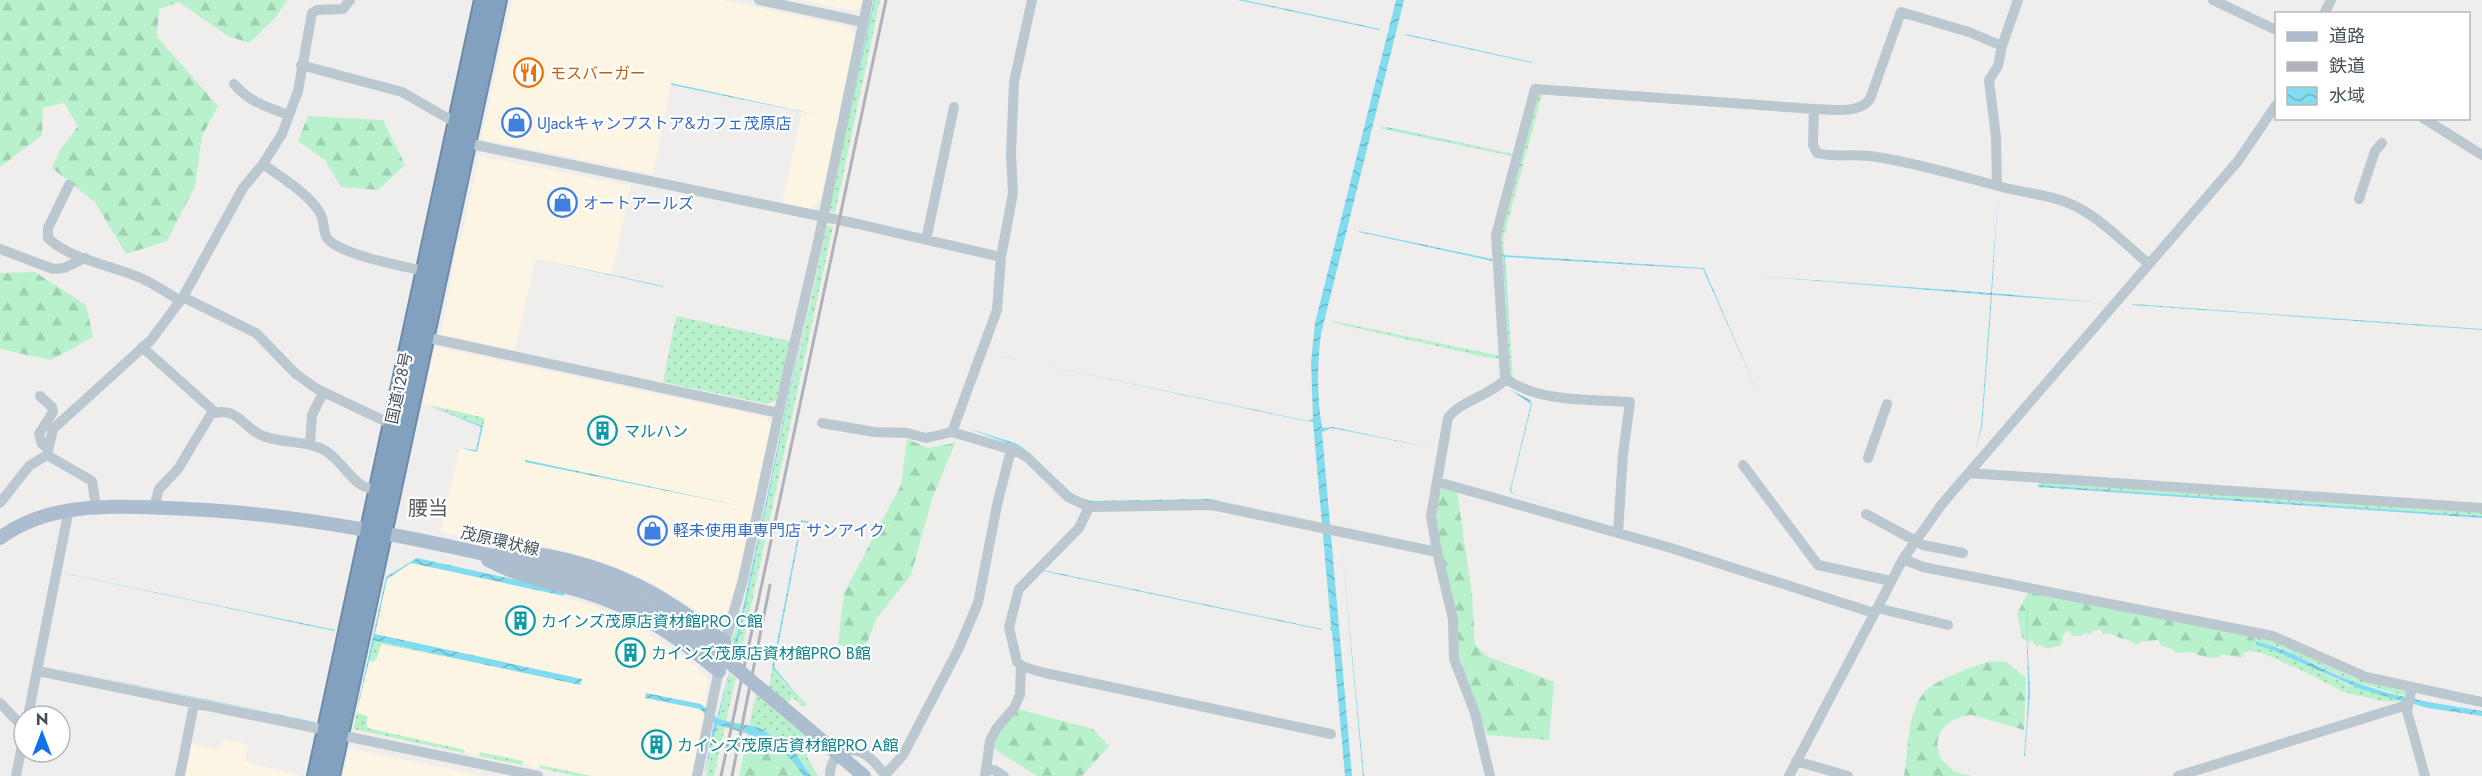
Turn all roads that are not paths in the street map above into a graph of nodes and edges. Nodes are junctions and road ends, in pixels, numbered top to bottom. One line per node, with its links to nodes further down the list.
1 (350, 0): 12 (street)
2 (483, 0): 19 (highway, 国道128号)
3 (498, 0): 19 (highway, 国道128号)
4 (759, 0): 9 (street)
5 (868, 0): 9 (street)
6 (1032, 0): 30 (street)
7 (2018, 0): 11 (street)
8 (2212, 0): 10 (street)
9 (863, 22): 27 (street)
10 (2275, 29)
11 (2002, 46): 16 (street); 25 (street)
12 (301, 65): 17 (street); 19 (street)
13 (234, 84): 17 (street)
14 (954, 107): 28 (street)
15 (2275, 108): 32 (street)
16 (1814, 109): 25 (street); 37 (street)
17 (289, 115): 23 (street)
18 (2426, 120): 22 (street)
19 (465, 123): 20 (highway, 国道128号)
20 (461, 142): 27 (street); 33 (highway, 国道128号); 35 (highway, 国道128号)
21 (2382, 143): 26 (street)
22 (2482, 155)
23 (263, 164): 33 (street); 34 (street)
24 (69, 185): 31 (street)
25 (1997, 186): 32 (street)
26 (2359, 199)
27 (822, 217): 28 (street); 42 (street)
28 (926, 240): 30 (street)
29 (0, 249): 31 (street)
30 (1001, 257): 45 (street)
31 (85, 258): 34 (street)
32 (2149, 264): 51 (street)
33 (424, 271): 35 (highway, 国道128号)
34 (181, 299): 36 (street); 38 (street)
35 (418, 336): 42 (street); 44 (highway, 国道128号); 61 (highway, 国道128号)
36 (142, 347): 41 (street); 48 (street)
37 (1506, 380): 52 (street); 62 (street)
38 (322, 393): 44 (street); 46 (street)
39 (40, 396): 48 (street)
40 (1887, 404): 49 (street)
41 (216, 413): 46 (street); 56 (street)
42 (778, 413): 72 (street)
43 (822, 423): 45 (street)
44 (391, 424): 53 (highway, 国道128号)
45 (952, 432): 47 (street)
46 (310, 444): 53 (street)
47 (1011, 450): 57 (street); 88 (street)
48 (48, 452): 54 (street); 55 (street)
49 (1868, 458)
50 (1743, 465): 69 (street)
51 (1969, 473): 58 (street); 64 (street)
52 (1438, 482): 62 (street); 66 (street)
53 (377, 490): 61 (highway, 国道128号)
54 (0, 503)
55 (96, 507): 56 (main road, 茂原環状線); 59 (main road, 茂原環状線)
56 (154, 507): 61 (main road, 茂原環状線)
57 (1089, 507): 66 (street); 73 (street)
58 (2482, 508)
59 (69, 509): 63 (main road, 茂原環状線); 74 (street)
60 (1866, 514): 64 (street)
61 (376, 532): 65 (main road, 茂原環状線); 83 (highway, 国道128号)
62 (1618, 533): 70 (street)
63 (0, 538)
64 (1915, 540): 67 (street); 68 (street)
65 (475, 552): 72 (main road); 75 (main road); 94 (main road, 茂原環状線, bridge)
66 (1437, 552): 96 (street)
67 (1963, 553)
68 (1902, 560): 69 (street); 76 (street)
69 (1892, 580): 70 (street)
70 (1875, 610): 71 (street); 85 (street)
71 (1948, 625)
72 (724, 642): 75 (street)
73 (1021, 665): 84 (street); 86 (street)
74 (38, 671): 79 (street); 80 (street)
75 (719, 671): 92 (street)
76 (2411, 688): 77 (street); 81 (street)
77 (2482, 702)
78 (0, 704): 82 (street)
79 (31, 704)
80 (194, 704): 83 (street); 87 (street)
81 (2407, 704): 99 (street); 100 (street)
82 (12, 716)
83 (333, 733): 89 (highway, 国道128号); 90 (highway, 国道128号); 91 (street)
84 (1331, 734)
85 (1796, 761): 97 (street); 98 (street)
86 (986, 773): 95 (street)
87 (180, 775)
88 (886, 775): 93 (street)
89 (316, 776)
90 (331, 776)
91 (538, 776)
92 (697, 776)
93 (830, 776)
94 (864, 776)
95 (1004, 776)
96 (1490, 776)
97 (1789, 776)
98 (1848, 776)
99 (2178, 776)
100 (2425, 776)

